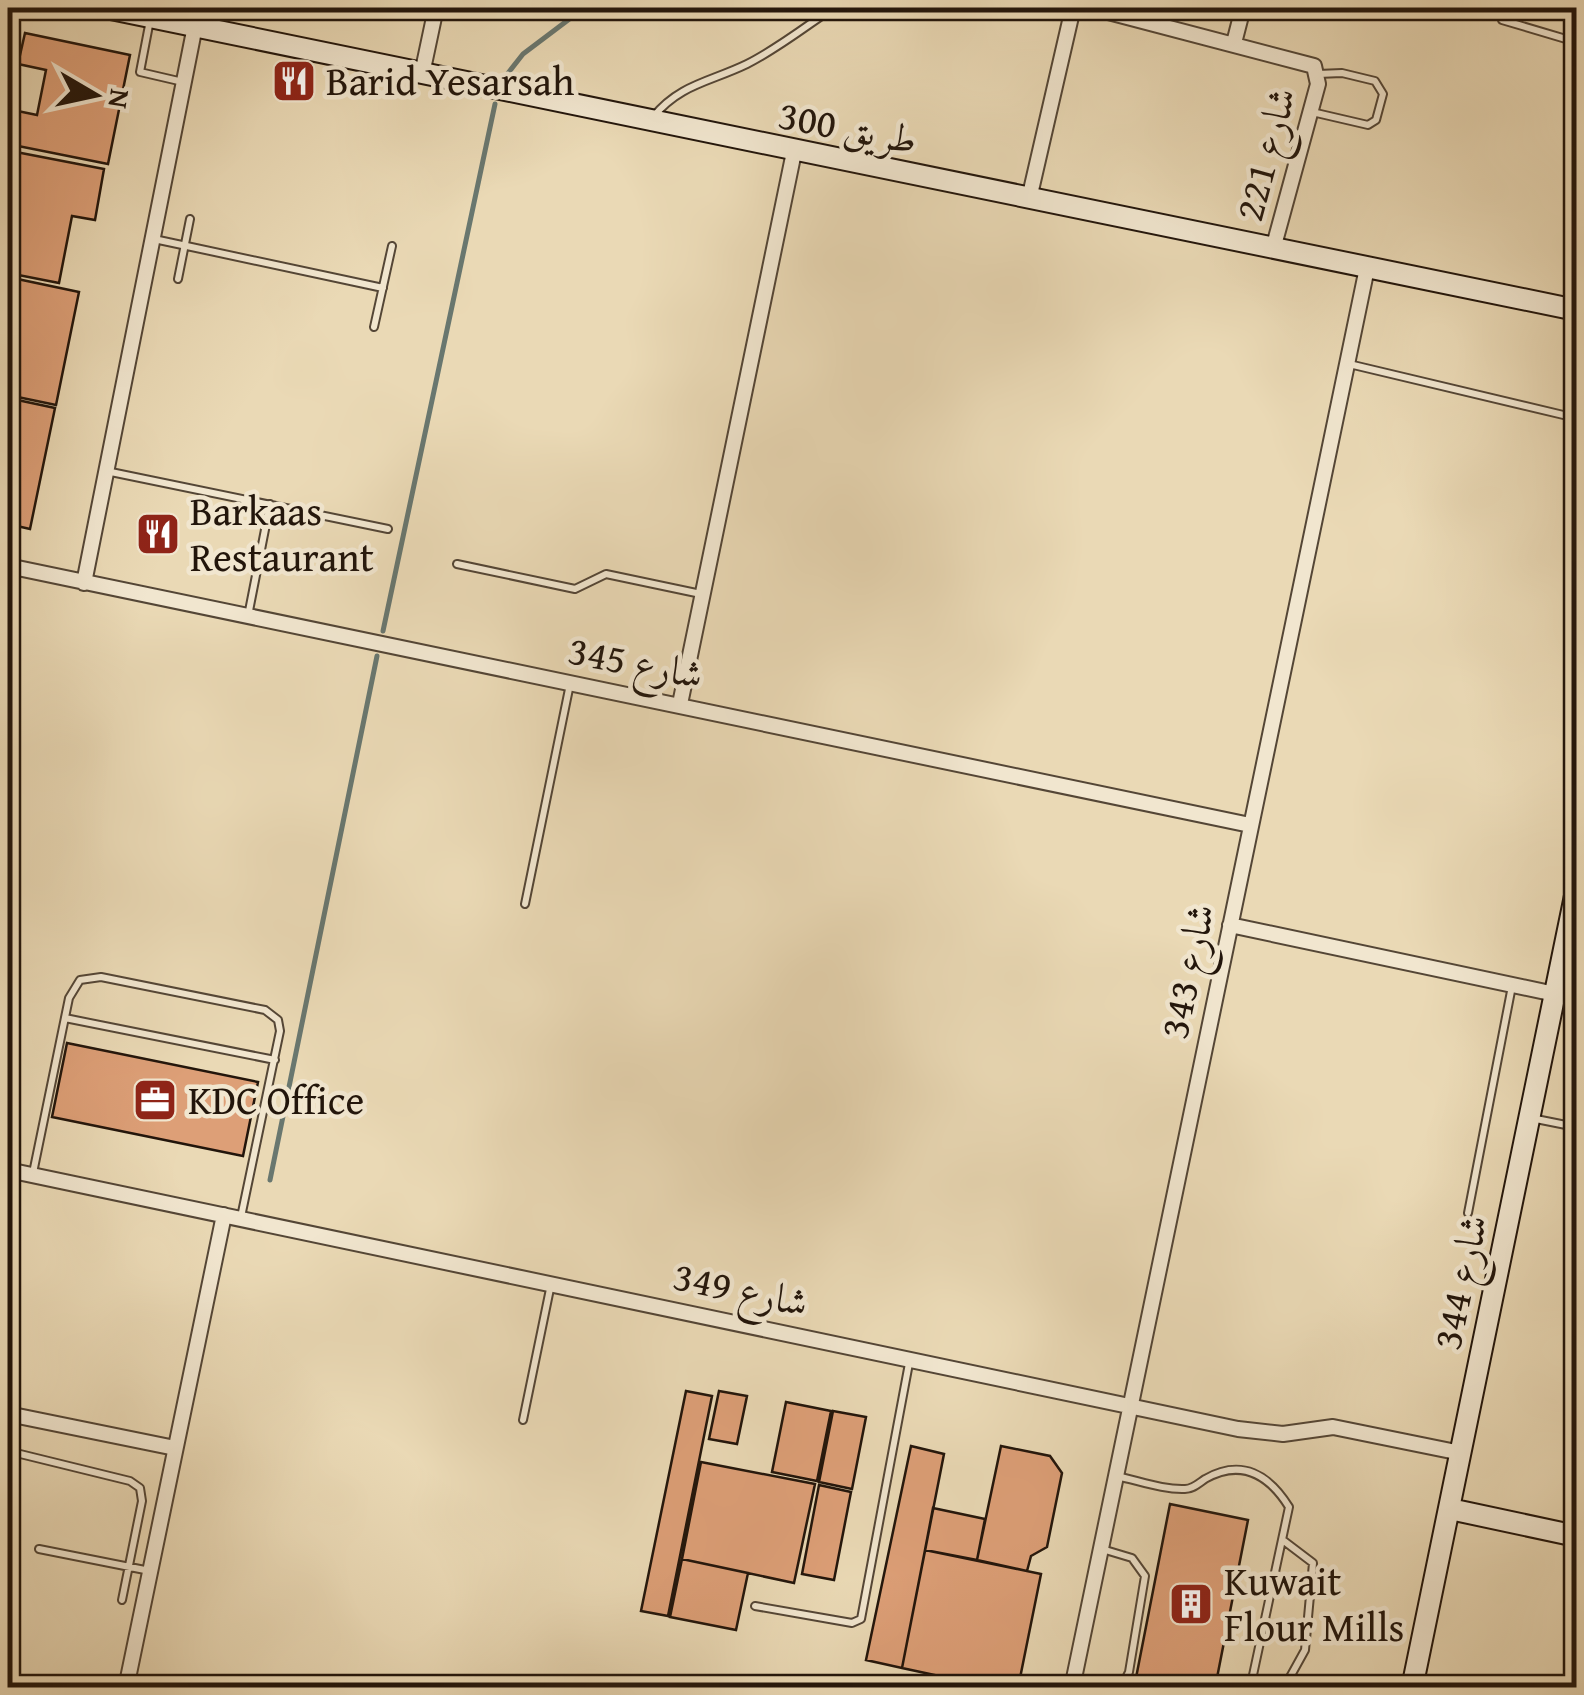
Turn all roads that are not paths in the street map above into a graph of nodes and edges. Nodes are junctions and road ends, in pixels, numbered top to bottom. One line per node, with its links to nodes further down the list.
1 (106, 8): 7 (main road, طريق 300)
2 (436, 8): 12 (street)
3 (833, 8): 16 (lane)
4 (1072, 8): 18 (street)
5 (1092, 8): 11 (street, شارع 221)
6 (1243, 8): 11 (street)
7 (150, 17): 9 (main road, طريق 300); 14 (lane)
8 (1502, 20): 10 (lane)
9 (195, 26): 12 (main road, طريق 300); 14 (street)
10 (1576, 42)
11 (1234, 43): 13 (street, شارع 221)
12 (422, 74): 16 (main road, طريق 300)
13 (1318, 74): 15 (street, شارع 221); 15 (lane)
14 (184, 82): 20 (street)
15 (1310, 112): 23 (street, شارع 221)
16 (649, 122): 17 (main road, طريق 300)
17 (794, 152): 18 (main road, طريق 300); 37 (street)
18 (1028, 199): 23 (main road, طريق 300)
19 (190, 220): 21 (lane)
20 (153, 239): 21 (lane); 31 (street)
21 (185, 246): 25 (lane); 26 (lane)
22 (392, 246): 26 (lane)
23 (1273, 249): 24 (main road, طريق 300)
24 (1367, 268): 27 (main road, طريق 300); 29 (street, شارع 343)
25 (178, 279)
26 (383, 288): 28 (lane)
27 (1576, 310)
28 (374, 327)
29 (1346, 364): 30 (lane); 41 (street, شارع 343)
30 (1576, 418)
31 (106, 470): 32 (lane); 36 (street)
32 (270, 504): 33 (lane); 38 (lane)
33 (388, 529)
34 (457, 564): 37 (lane)
35 (8, 566): 36 (street, شارع 345)
36 (84, 582): 38 (street, شارع 345)
37 (703, 594): 40 (street)
38 (248, 616): 39 (street, شارع 345)
39 (570, 682): 40 (street, شارع 345); 43 (lane)
40 (680, 704): 41 (street, شارع 345)
41 (1250, 825): 44 (street, شارع 343)
42 (1576, 891): 45 (main road, شارع 344)
43 (525, 904)
44 (1230, 925): 46 (street); 59 (street, شارع 343)
45 (1570, 952): 47 (main road, شارع 344)
46 (1512, 985): 47 (street); 54 (lane)
47 (1555, 994): 50 (main road, شارع 344)
48 (65, 1018): 49 (lane); 49 (lane); 53 (lane)
49 (274, 1060): 56 (lane)
50 (1530, 1118): 51 (lane); 64 (main road, شارع 344)
51 (1576, 1127)
52 (8, 1170): 53 (street, شارع 349)
53 (33, 1176): 55 (street, شارع 349)
54 (1468, 1212)
55 (224, 1215): 56 (street, شارع 349); 62 (street)
56 (241, 1218): 57 (street, شارع 349)
57 (551, 1282): 58 (street, شارع 349); 61 (lane)
58 (911, 1357): 59 (street, شارع 349); 74 (lane)
59 (1129, 1405): 64 (street, شارع 349); 65 (street, شارع 343)
60 (8, 1414): 62 (street)
61 (523, 1420)
62 (175, 1448): 72 (street)
63 (8, 1451): 71 (lane)
64 (1461, 1453): 66 (main road, شارع 344)
65 (1114, 1476): 68 (lane); 70 (street, شارع 343)
66 (1450, 1509): 67 (main road); 80 (main road, شارع 344)
67 (1576, 1536)
68 (1284, 1542): 78 (lane); 79 (lane)
69 (39, 1549): 71 (lane)
70 (1100, 1549): 76 (street, شارع 343); 77 (lane)
71 (129, 1567): 72 (lane); 73 (lane)
72 (150, 1571): 75 (street)
73 (122, 1600)
74 (755, 1606)
75 (126, 1688)
76 (1072, 1688)
77 (1122, 1688)
78 (1260, 1688)
79 (1284, 1688)
80 (1412, 1688)

